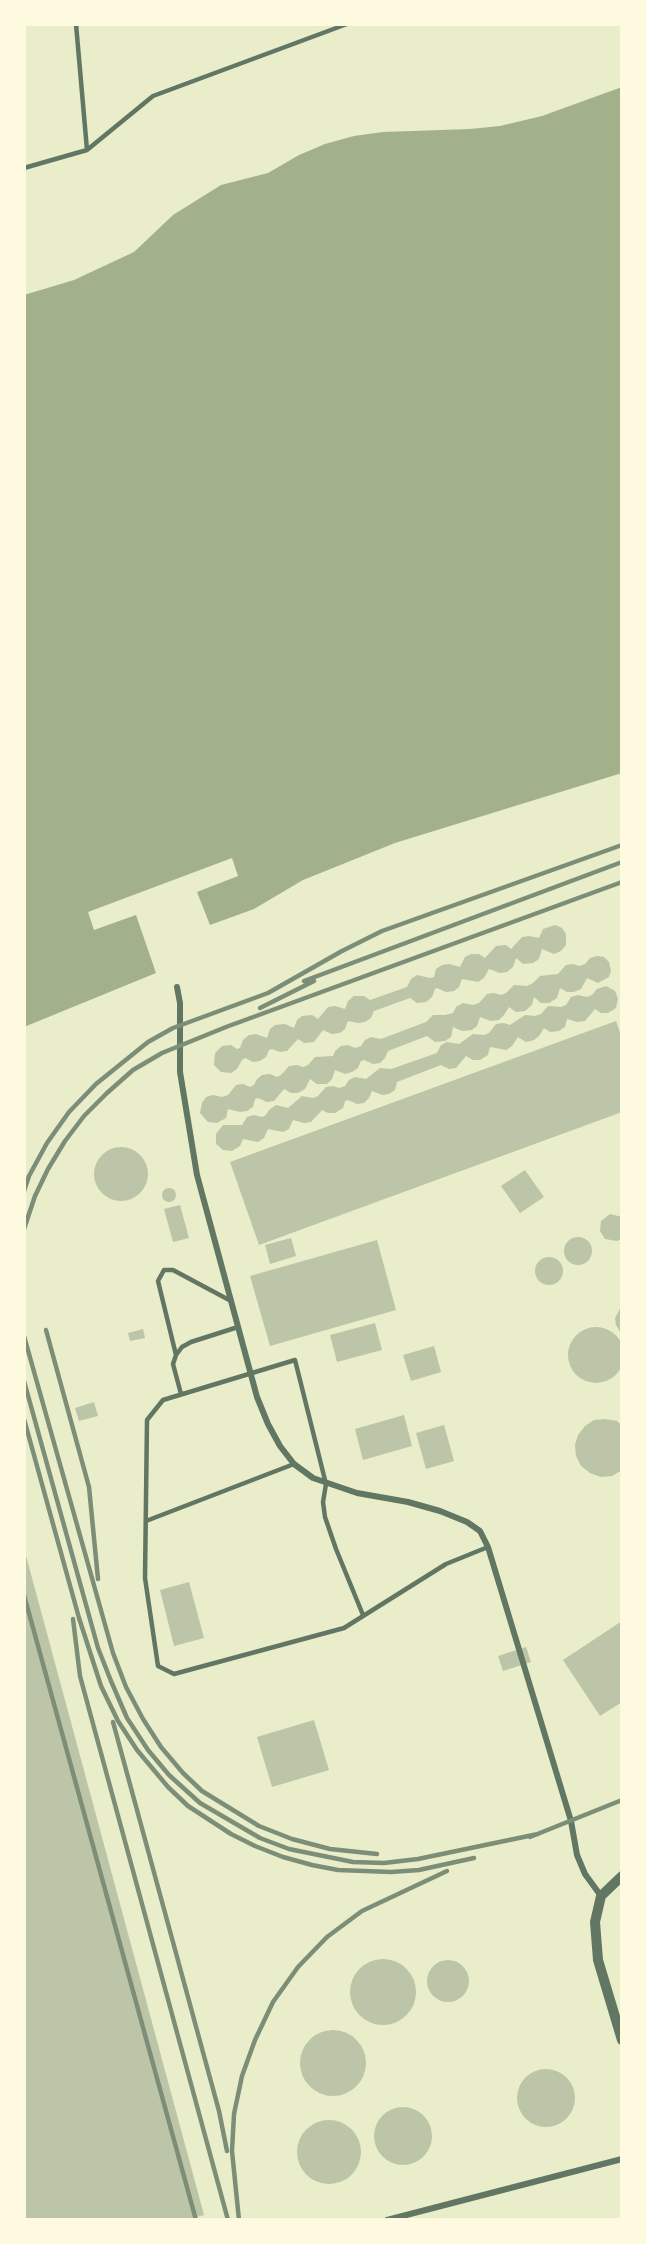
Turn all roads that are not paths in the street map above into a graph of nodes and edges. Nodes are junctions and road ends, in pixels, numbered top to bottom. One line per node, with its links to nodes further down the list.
1 (76, 24): 3 (lane)
2 (347, 24): 3 (lane)
3 (87, 150): 4 (lane)
4 (24, 168)
5 (177, 987): 6 (street)
6 (231, 1301): 7 (street); 8 (lane)
7 (238, 1327): 8 (lane); 9 (street)
8 (176, 1354): 10 (lane)
9 (250, 1372): 10 (lane); 11 (street); 12 (lane)
10 (181, 1394): 13 (lane)
11 (294, 1464): 12 (street); 13 (lane)
12 (326, 1484): 14 (street); 15 (lane)
13 (146, 1521): 15 (lane)
14 (488, 1547): 15 (lane); 17 (street)
15 (363, 1615)
16 (622, 1876): 17 (street)
17 (601, 1896): 18 (street)
18 (622, 2040)
19 (622, 2158): 20 (street)
20 (387, 2220)

